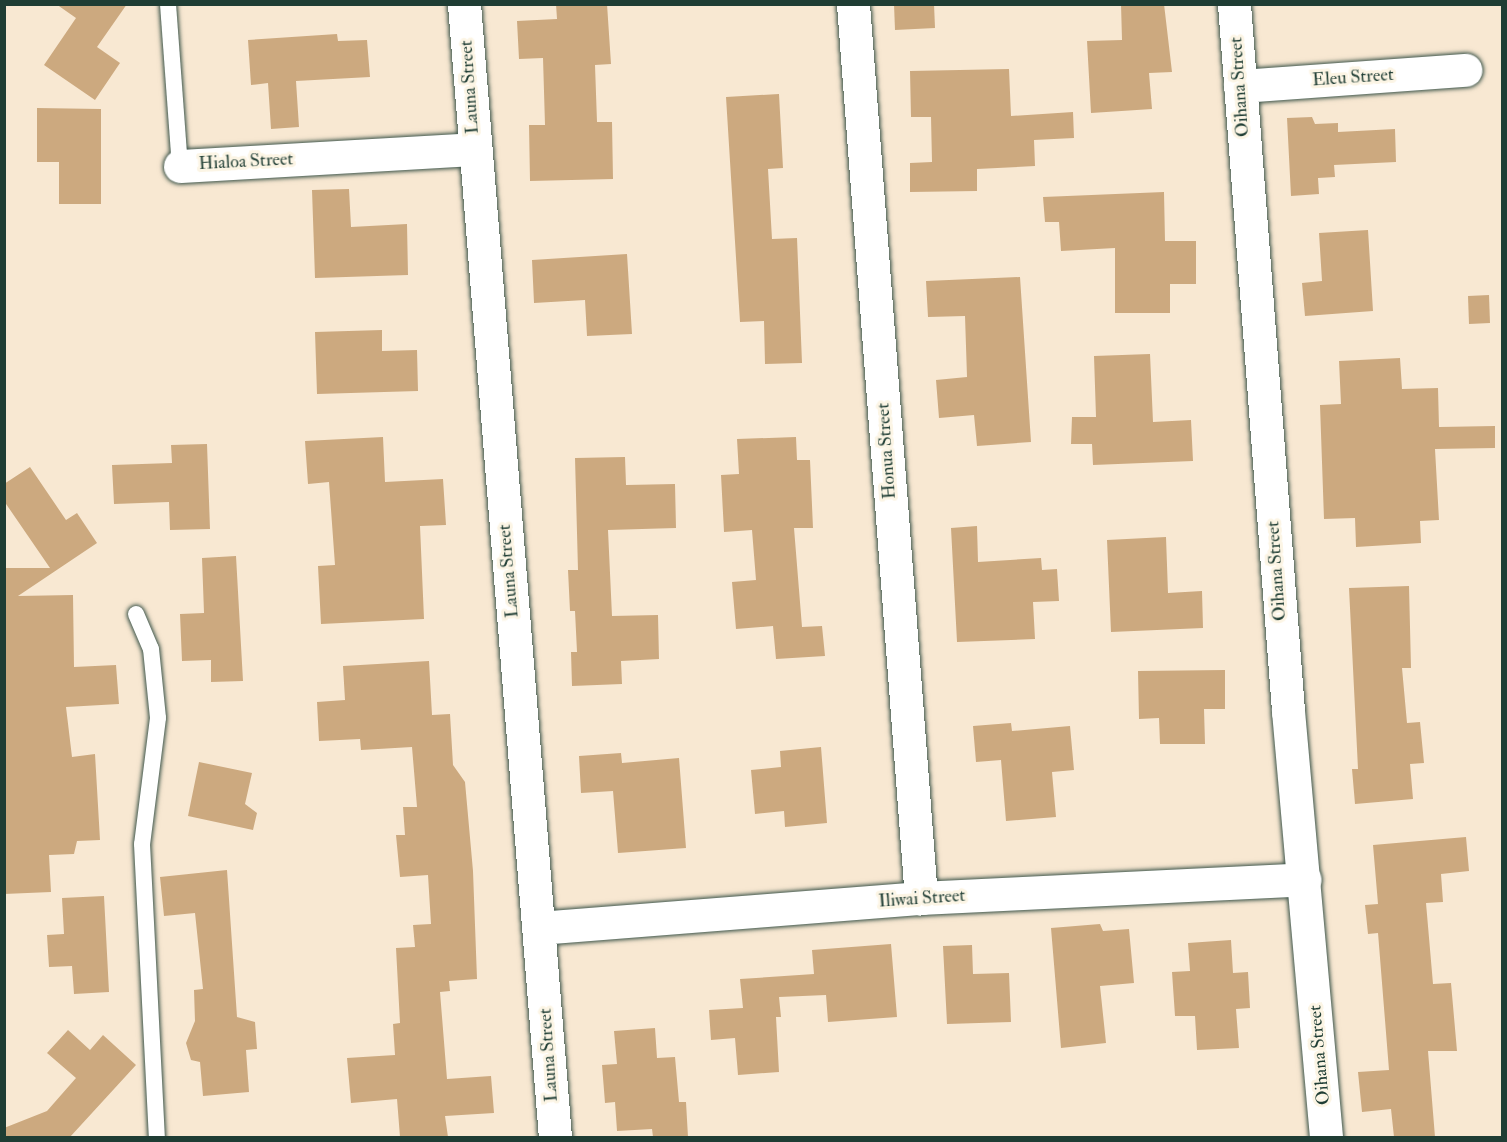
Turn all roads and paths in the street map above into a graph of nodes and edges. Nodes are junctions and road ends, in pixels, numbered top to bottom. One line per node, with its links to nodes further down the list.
1 (168, 4): 8 (lane, Hialoa Street)
2 (464, 4): 7 (street, Launa Street)
3 (853, 4): 11 (street, Honua Street)
4 (1234, 4): 6 (street, Oihana Street)
5 (1465, 70): 6 (street, Eleu Street)
6 (1240, 86): 10 (street, Oihana Street)
7 (474, 149): 8 (street, Hialoa Street); 12 (street, Launa Street)
8 (180, 166)
9 (136, 614): 13 (lane)
10 (1305, 879): 11 (street, Iliwai Street); 15 (street, Oihana Street)
11 (921, 898): 12 (street, Iliwai Street)
12 (539, 928): 14 (street, Launa Street)
13 (157, 1137)
14 (555, 1137)
15 (1326, 1137)

